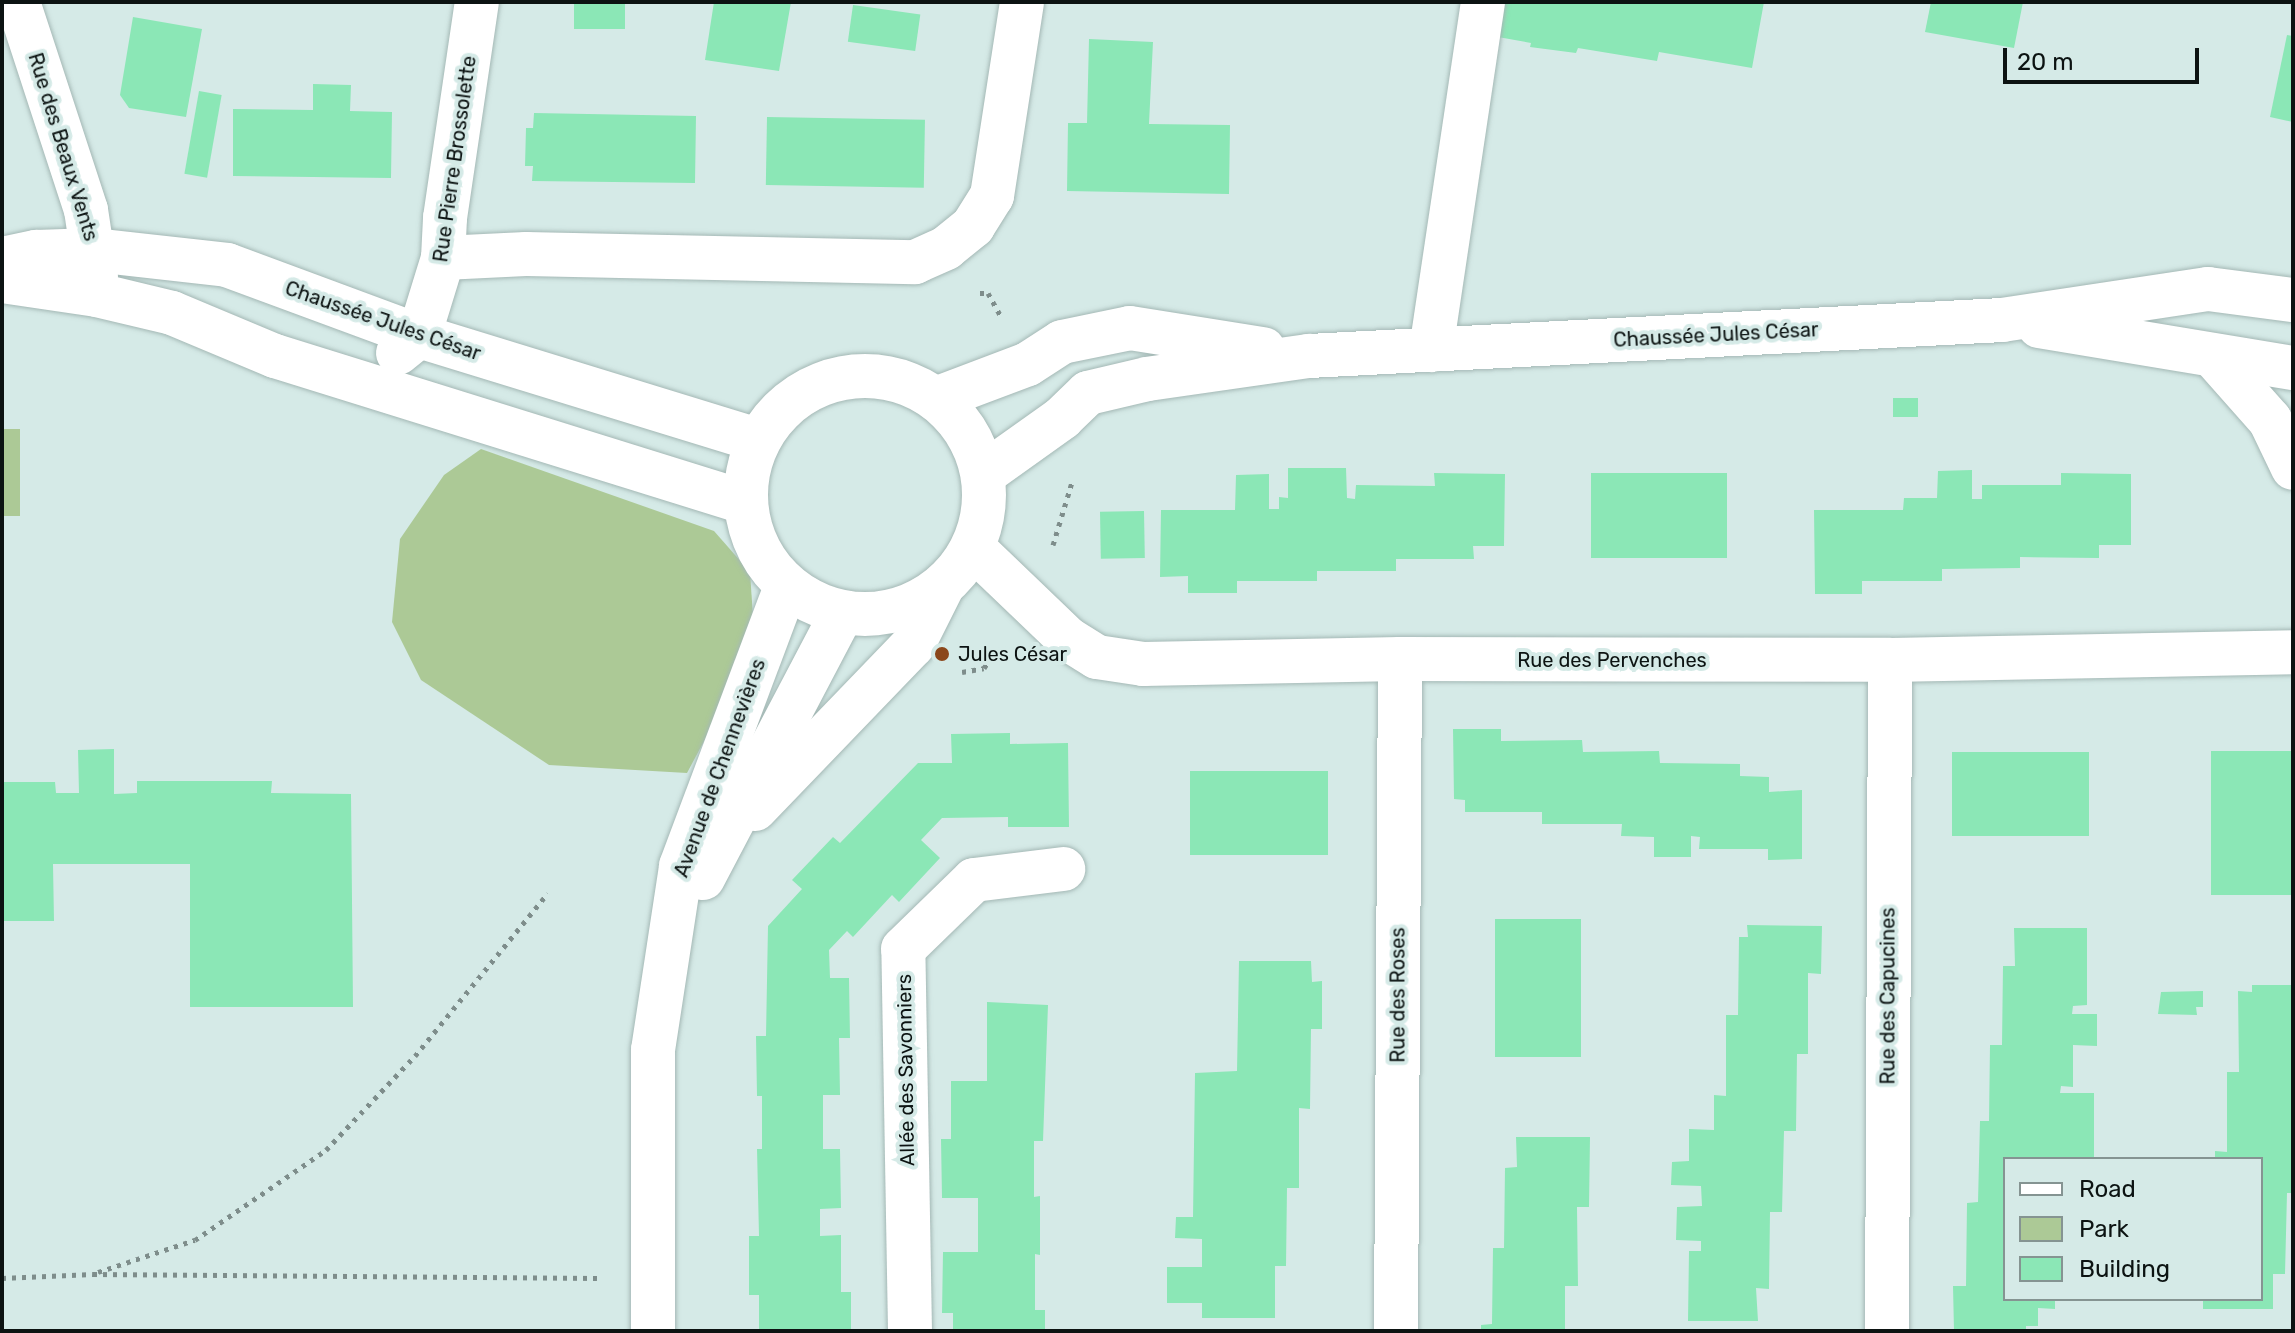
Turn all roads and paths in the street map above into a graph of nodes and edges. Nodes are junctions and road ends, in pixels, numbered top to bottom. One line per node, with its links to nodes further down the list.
1 (18, 2): 5 (street, Rue des Beaux Vents)
2 (477, 2): 6 (street, Rue Pierre Brossolette)
3 (1022, 2): 6 (street)
4 (1483, 2): 14 (street)
5 (94, 250): 7 (street, Chaussée Jules César); 10 (street, Rue des Beaux Vents); 13 (street, Chaussée Jules César)
6 (443, 258): 13 (street, Rue Pierre Brossolette)
7 (2, 259)
8 (2, 281): 10 (street)
9 (972, 293): 17 (path)
10 (97, 295): 19 (street)
11 (2293, 300): 12 (street, Chaussée Jules César)
12 (2002, 320): 14 (street, Chaussée Jules César); 16 (street, Chaussée Jules César)
13 (419, 336): 19 (street); 22 (street, Chaussée Jules César)
14 (1431, 350): 15 (street, Chaussée Jules César)
15 (1309, 356): 17 (street, Chaussée Jules César); 21 (street, Chaussée Jules César)
16 (2214, 357): 18 (street, Chaussée Jules César); 23 (street)
17 (1028, 364): 20 (street, Chaussée Jules César)
18 (2293, 368)
19 (361, 382): 25 (street)
20 (938, 398): 22 (street); 24 (street)
21 (1062, 418): 24 (street, Chaussée Jules César); 29 (path)
22 (757, 440): 25 (street)
23 (2293, 468)
24 (985, 473): 26 (street)
25 (745, 502): 27 (street)
26 (974, 549): 28 (street); 29 (street, Rue des Pervenches)
27 (786, 586): 30 (street); 38 (street, Avenue de Chennevières)
28 (941, 589): 30 (street); 35 (street)
29 (1026, 602): 32 (street, Rue des Pervenches); 34 (path)
30 (842, 613): 35 (street, Avenue de Chennevières)
31 (2293, 652): 33 (street, Rue des Pervenches)
32 (1400, 659): 33 (street, Rue des Pervenches); 44 (street, Rue des Roses)
33 (1890, 660): 45 (street, Rue des Capucines)
34 (955, 673)
35 (715, 852): 38 (street, Avenue de Chennevières)
36 (1063, 869): 43 (street, Allée des Savonniers)
37 (548, 893): 39 (path)
38 (653, 1050): 41 (street, Avenue de Chennevières)
39 (93, 1274): 40 (path); 41 (path)
40 (2, 1278)
41 (654, 1278): 42 (street, Avenue de Chennevières)
42 (653, 1331)
43 (910, 1331)
44 (1396, 1331)
45 (1887, 1331)

